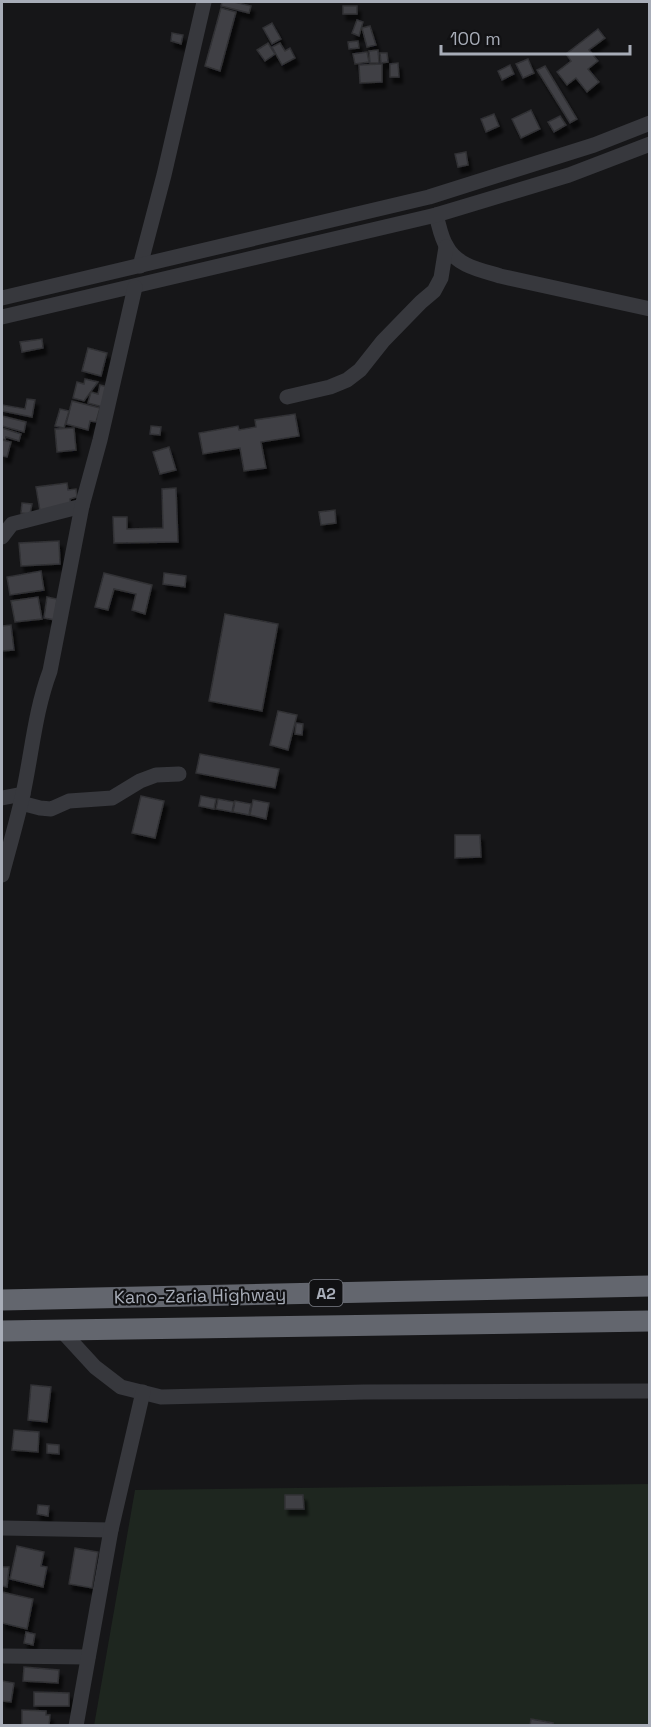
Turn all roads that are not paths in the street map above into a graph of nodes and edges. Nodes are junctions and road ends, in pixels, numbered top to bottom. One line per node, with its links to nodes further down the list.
1 (204, 2): 8 (street)
2 (650, 123): 4 (street)
3 (650, 144): 5 (street)
4 (365, 212): 6 (street); 8 (street)
5 (436, 215): 6 (street); 7 (street)
6 (369, 231): 9 (street)
7 (446, 247): 11 (street); 13 (street)
8 (140, 266): 10 (street)
9 (135, 287): 12 (street); 14 (street)
10 (2, 298)
11 (650, 309)
12 (2, 317)
13 (286, 398)
14 (82, 506): 15 (street); 18 (street)
15 (2, 537)
16 (179, 774): 18 (street)
17 (2, 798): 18 (street)
18 (22, 798): 19 (street)
19 (2, 875)
20 (650, 1286): 21 (highway, Kano-Zaria Highway / A2)
21 (2, 1300)
22 (650, 1321): 23 (highway, Kano-Zaria Highway / A2)
23 (60, 1330): 24 (highway, Kano-Zaria Highway / A2); 26 (street)
24 (2, 1331)
25 (650, 1391): 26 (street)
26 (143, 1392): 28 (street)
27 (2, 1528): 28 (street)
28 (111, 1530): 30 (street)
29 (2, 1656): 30 (street)
30 (88, 1657): 31 (street)
31 (76, 1725)

